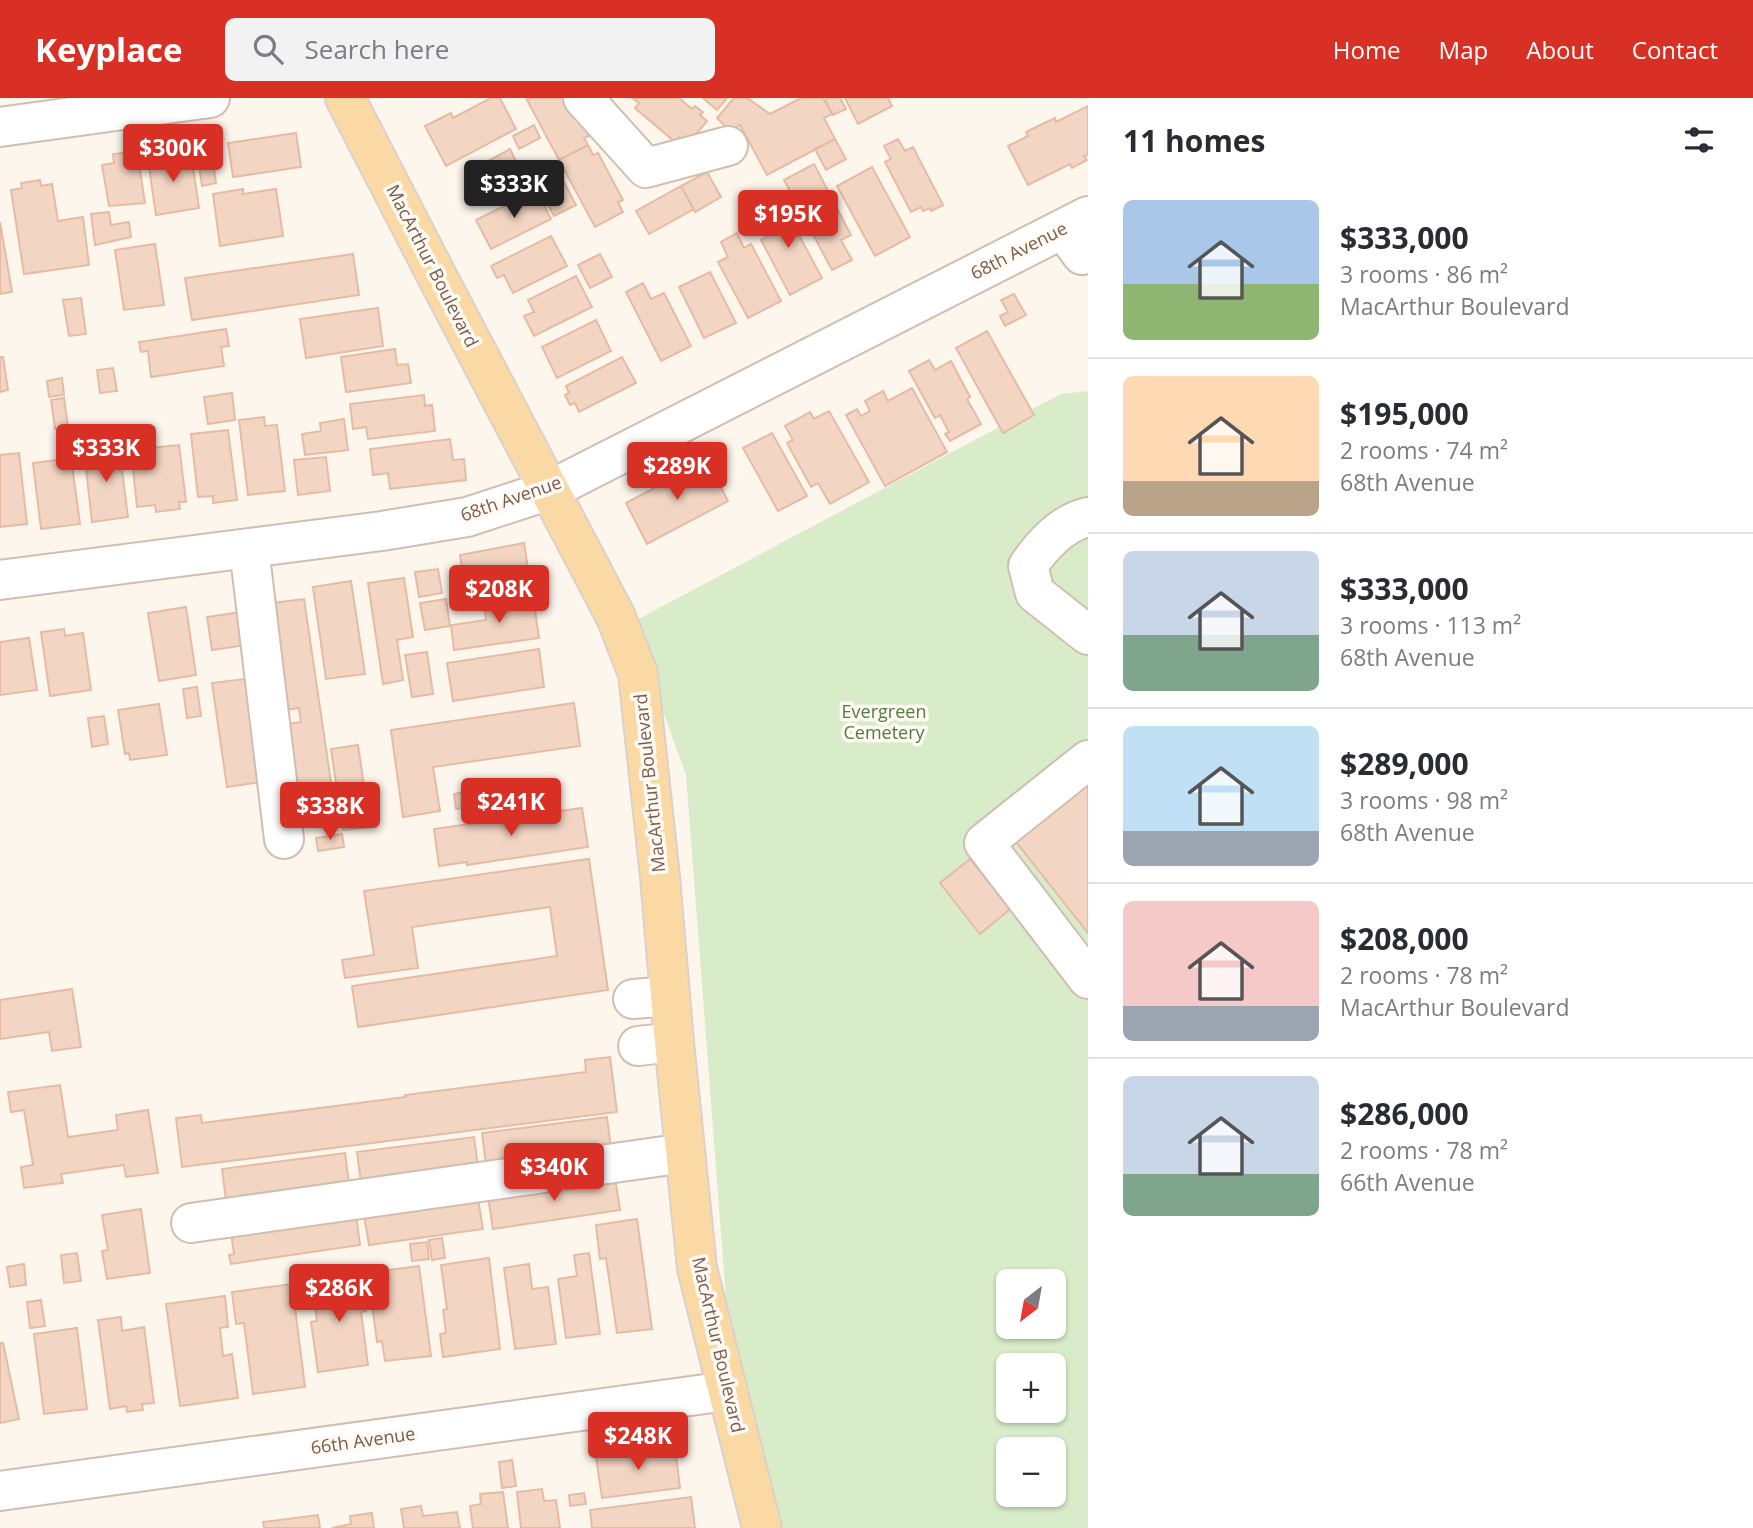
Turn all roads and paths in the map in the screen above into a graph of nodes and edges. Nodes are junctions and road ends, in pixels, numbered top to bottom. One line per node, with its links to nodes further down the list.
1 (210, 98): 4 (street)
2 (345, 98): 7 (main road, MacArthur Boulevard)
3 (583, 98): 5 (street)
4 (0, 127)
5 (728, 146)
6 (1077, 233): 7 (street, 68th Avenue)
7 (550, 490): 9 (street, 68th Avenue); 15 (main road, MacArthur Boulevard)
8 (1088, 517): 11 (street)
9 (249, 548): 10 (street, 68th Avenue); 13 (street)
10 (0, 580)
11 (1088, 635)
12 (1088, 760): 14 (street)
13 (284, 839)
14 (1088, 979)
15 (685, 1153): 16 (street); 17 (main road, MacArthur Boulevard)
16 (191, 1223)
17 (727, 1391): 18 (street, 66th Avenue); 19 (main road, MacArthur Boulevard)
18 (0, 1491)
19 (762, 1528)

